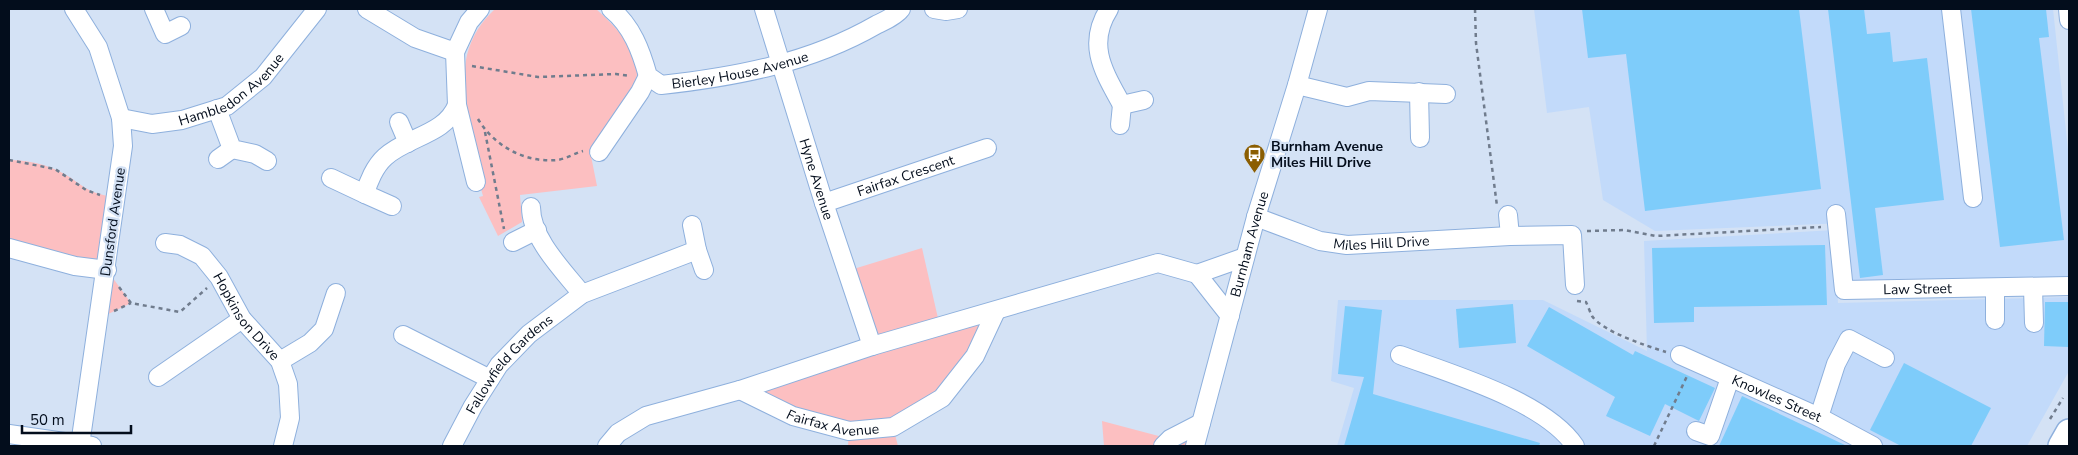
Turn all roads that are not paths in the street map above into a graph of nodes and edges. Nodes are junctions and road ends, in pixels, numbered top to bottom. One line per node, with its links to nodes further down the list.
1 (74, 9): 27 (street, Dunsford Avenue)
2 (154, 9): 16 (street)
3 (317, 9): 26 (street, Hambledon Avenue)
4 (367, 9): 17 (street)
5 (480, 9): 17 (street)
6 (611, 9): 19 (street)
7 (764, 9): 18 (street, Hyne Avenue)
8 (901, 9): 18 (street, Bierley House Avenue)
9 (934, 9): 10 (street)
10 (958, 9)
11 (1109, 9): 25 (street)
12 (1318, 9): 20 (street, Burnham Avenue)
13 (1951, 9): 38 (street)
14 (2068, 9): 15 (street)
15 (2069, 20)
16 (181, 26)
17 (455, 57): 24 (street)
18 (782, 64): 19 (street, Bierley House Avenue); 39 (street, Hyne Avenue)
19 (648, 76): 33 (street)
20 (1297, 85): 21 (street); 43 (street, Burnham Avenue)
21 (1419, 92): 22 (street); 30 (street)
22 (1446, 94)
23 (1144, 100): 25 (street)
24 (457, 105): 31 (street); 36 (street)
25 (1122, 105): 29 (street)
26 (217, 109): 27 (street, Hambledon Avenue); 34 (street)
27 (121, 118): 53 (street, Dunsford Avenue)
28 (399, 122): 31 (street)
29 (1120, 125)
30 (1420, 138)
31 (408, 143): 37 (street)
32 (987, 148): 39 (street, Fairfax Crescent)
33 (594, 150)
34 (267, 161)
35 (331, 178): 37 (street)
36 (476, 182)
37 (365, 194): 40 (street)
38 (1973, 198)
39 (824, 203): 68 (street, Hyne Avenue)
40 (392, 206)
41 (531, 207): 46 (street)
42 (1503, 212): 47 (street)
43 (1256, 217): 47 (street, Miles Hill Drive); 52 (street, Burnham Avenue)
44 (1837, 220): 59 (street, Law Street)
45 (692, 225): 51 (street)
46 (537, 230): 48 (street); 61 (street)
47 (1510, 236): 56 (street, Miles Hill Drive)
48 (513, 242)
49 (165, 243): 64 (street, Hopkinson Drive)
50 (9, 248): 53 (street)
51 (697, 250): 54 (street); 61 (street, Fallowfield Gardens)
52 (1245, 257): 55 (street); 63 (street, Burnham Avenue)
53 (107, 270): 82 (street, Dunsford Avenue)
54 (704, 270)
55 (1197, 274): 62 (street); 63 (street)
56 (1575, 284)
57 (2069, 286): 58 (street, Law Street)
58 (2033, 287): 59 (street, Law Street); 66 (street)
59 (1995, 288): 65 (street)
60 (336, 293): 72 (street)
61 (582, 294): 75 (street, Fallowfield Gardens)
62 (996, 311): 68 (street); 76 (street, Fairfax Avenue)
63 (1230, 316): 78 (street, Burnham Avenue)
64 (242, 319): 72 (street, Hopkinson Drive); 73 (street)
65 (1995, 320)
66 (2034, 323)
67 (403, 335): 75 (street)
68 (872, 346): 76 (street)
69 (1400, 355): 88 (street)
70 (1687, 358): 74 (street, Knowles Street)
71 (1885, 358): 77 (street)
72 (280, 361): 83 (street, Hopkinson Drive)
73 (158, 377)
74 (1730, 378): 77 (street, Knowles Street); 80 (street)
75 (490, 379): 84 (street, Fallowfield Gardens)
76 (740, 390): 85 (street)
77 (1819, 418): 89 (street, Knowles Street)
78 (1201, 423): 86 (street); 87 (street, Burnham Avenue)
79 (2060, 426): 90 (highway)
80 (1696, 431)
81 (9, 434): 82 (street)
82 (86, 445)
83 (282, 446)
84 (452, 446)
85 (608, 446)
86 (1163, 446)
87 (1195, 446)
88 (1576, 446)
89 (1873, 446)
90 (2061, 446)

